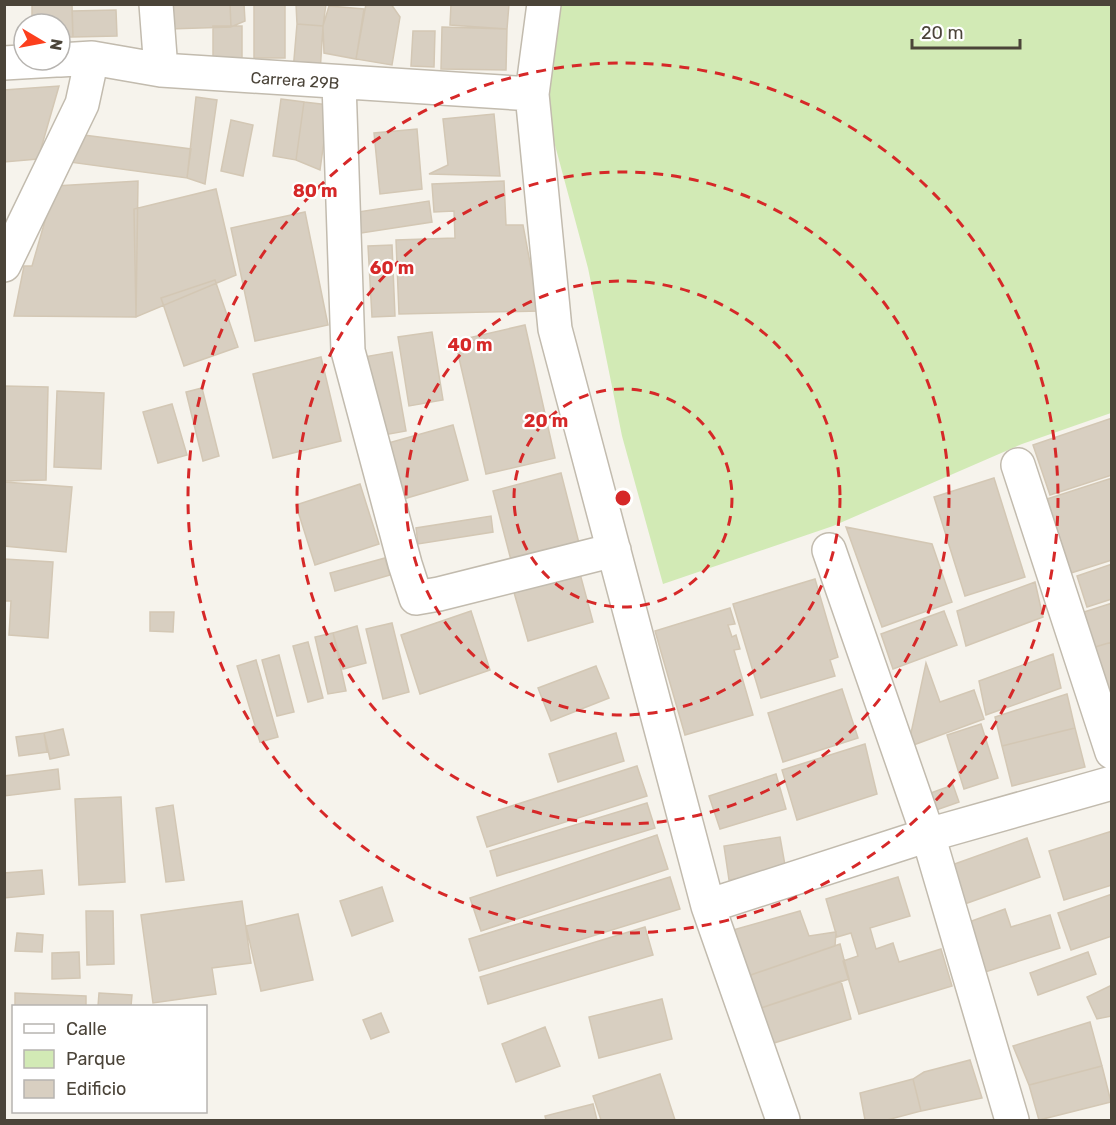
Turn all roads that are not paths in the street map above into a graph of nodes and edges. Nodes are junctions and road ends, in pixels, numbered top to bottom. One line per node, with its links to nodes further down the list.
1 (156, 4): 5 (street)
2 (544, 4): 7 (street)
3 (72, 59): 5 (street, Carrera 29B)
4 (72, 69): 8 (street)
5 (161, 70): 6 (street, Carrera 29B)
6 (339, 82): 7 (street, Carrera 29B); 10 (street)
7 (532, 94): 10 (street)
8 (4, 266)
9 (1018, 465): 12 (street)
10 (614, 550): 15 (street)
11 (829, 550): 14 (street)
12 (1112, 752)
13 (1112, 783): 14 (street)
14 (927, 835): 15 (street); 17 (street)
15 (708, 906): 16 (street)
16 (783, 1120)
17 (1012, 1120)

